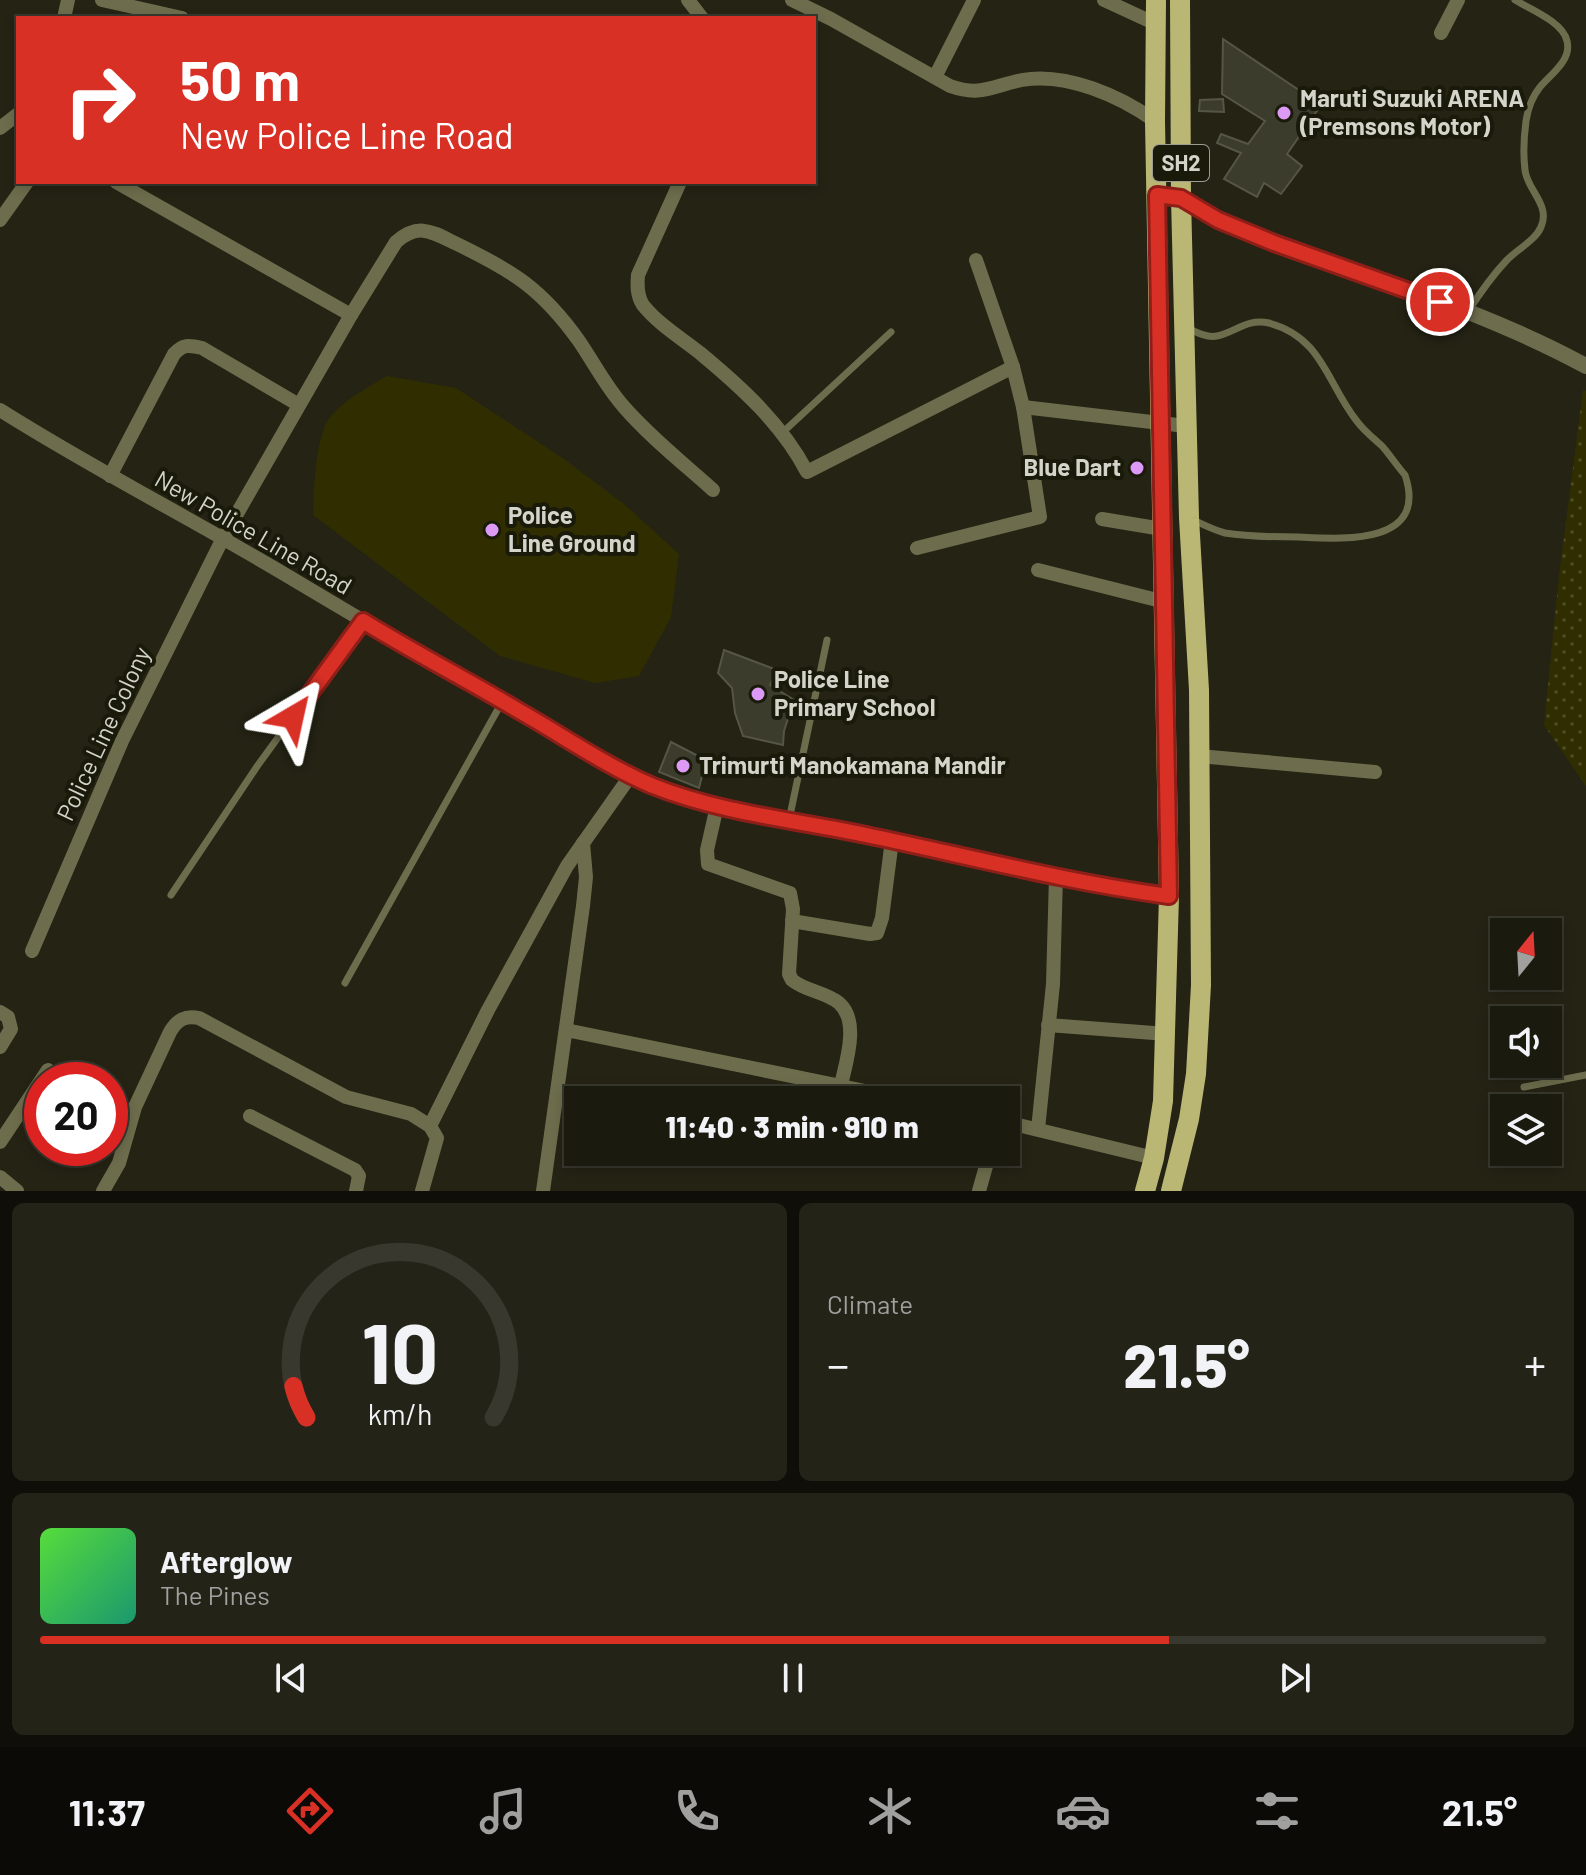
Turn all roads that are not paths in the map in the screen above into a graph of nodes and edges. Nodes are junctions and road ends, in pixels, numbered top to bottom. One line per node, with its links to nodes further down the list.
1 (102, 0): 10 (street)
2 (688, 0): 11 (street)
3 (792, 0): 14 (street)
4 (974, 0): 14 (street)
5 (1104, 0): 12 (street)
6 (1156, 0): 12 (main road, SH2)
7 (1180, 0): 22 (main road, SH2)
8 (1458, 0): 13 (street)
9 (1515, 0): 25 (lane)
10 (173, 16)
11 (700, 16)
12 (1156, 24): 16 (main road, SH2)
13 (1441, 33)
14 (935, 77): 16 (street)
15 (16, 116): 17 (street)
16 (1155, 121): 21 (main road, SH2)
17 (0, 128)
18 (26, 184): 23 (street)
19 (120, 184): 26 (street)
20 (679, 184): 36 (street)
21 (1157, 195): 22 (street); 34 (main road, SH2)
22 (1181, 198): 25 (street); 27 (main road, SH2)
23 (0, 220)
24 (976, 260): 30 (street)
25 (1467, 312): 29 (street)
26 (351, 315): 31 (street, Police Line Colony); 38 (street, Police Line Colony)
27 (1184, 327): 35 (main road, SH2); 39 (lane)
28 (891, 332): 36 (lane)
29 (1586, 366)
30 (1013, 367): 32 (street); 36 (street)
31 (299, 405): 37 (street); 42 (street, Police Line Colony)
32 (1023, 407): 34 (street); 43 (street)
33 (0, 410): 37 (street, New Police Line Road)
34 (1161, 424): 35 (street); 41 (main road, SH2)
35 (1186, 426): 39 (main road, SH2)
36 (782, 433)
37 (110, 476): 42 (street, New Police Line Road)
38 (713, 490)
39 (1189, 518): 49 (main road, SH2)
40 (1102, 519): 41 (street)
41 (1162, 529): 45 (main road, SH2)
42 (223, 538): 46 (street, New Police Line Road); 60 (street, Police Line Colony)
43 (917, 548)
44 (1038, 570): 45 (street)
45 (1165, 602): 58 (main road, SH2)
46 (363, 621): 48 (street, New Police Line Road); 57 (lane)
47 (827, 640): 53 (lane)
48 (502, 702): 51 (street, New Police Line Road); 61 (lane)
49 (1199, 756): 50 (street); 87 (main road, SH2)
50 (1375, 772)
51 (631, 775): 52 (street, New Police Line Road); 55 (street)
52 (717, 806): 53 (street, New Police Line Road); 59 (street)
53 (789, 820): 54 (street, New Police Line Road)
54 (892, 840): 56 (street, New Police Line Road); 59 (street)
55 (583, 843): 64 (street); 74 (street)
56 (1056, 876): 58 (street, New Police Line Road); 63 (street)
57 (171, 895)
58 (1169, 896): 65 (main road, SH2)
59 (792, 921): 68 (street)
60 (32, 951)
61 (345, 983)
62 (0, 1012): 66 (street)
63 (1048, 1025): 65 (street); 75 (street)
64 (566, 1030): 68 (street); 84 (street)
65 (1167, 1034): 77 (main road, SH2)
66 (0, 1047)
67 (1586, 1075): 70 (lane)
68 (841, 1085): 69 (street)
69 (846, 1086)
70 (1524, 1087)
71 (24, 1106): 76 (street)
72 (250, 1116): 82 (street)
73 (1020, 1125): 75 (street)
74 (430, 1126): 81 (street); 83 (street)
75 (1038, 1129): 77 (street)
76 (0, 1142)
77 (1154, 1158): 86 (main road, SH2)
78 (986, 1166): 85 (street)
79 (0, 1177): 80 (street)
80 (17, 1191)
81 (103, 1191)
82 (356, 1191)
83 (422, 1191)
84 (543, 1191)
85 (979, 1191)
86 (1145, 1191)
87 (1171, 1191)

